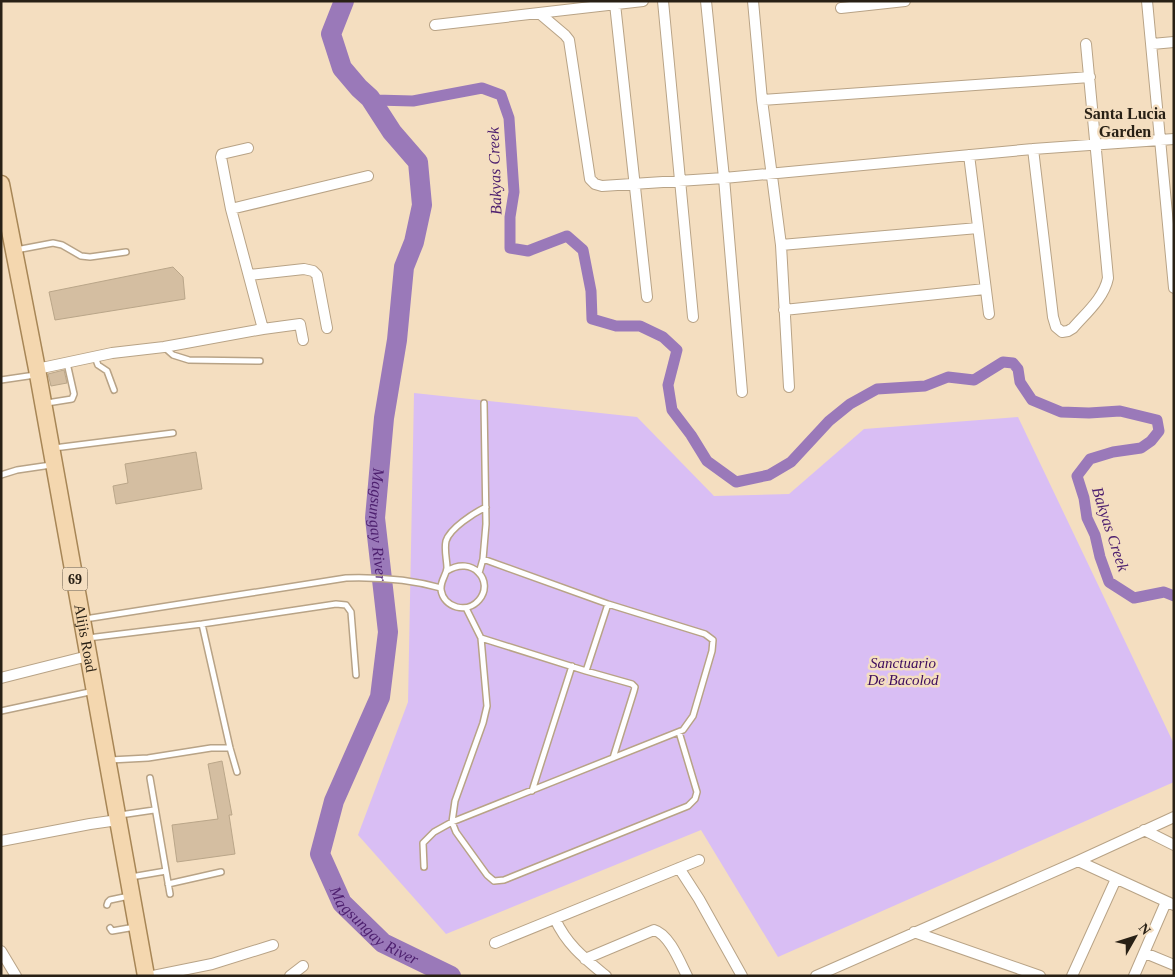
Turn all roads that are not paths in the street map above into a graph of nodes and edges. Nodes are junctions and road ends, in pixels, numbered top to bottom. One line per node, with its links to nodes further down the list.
1 (643, 1): 7 (street)
2 (663, 1): 25 (street)
3 (706, 1): 24 (street)
4 (753, 1): 15 (street)
5 (905, 1): 8 (street)
6 (1147, 1): 13 (street)
7 (615, 4): 9 (street); 27 (street)
8 (841, 8)
9 (539, 13): 10 (street); 27 (street)
10 (435, 25)
11 (1174, 42): 13 (street)
12 (1086, 44): 14 (street)
13 (1152, 44): 17 (street)
14 (1090, 76): 15 (street); 18 (street)
15 (762, 100): 22 (street)
16 (1174, 140): 17 (street)
17 (1161, 141): 18 (street); 35 (street)
18 (1096, 144): 20 (street); 20 (street)
19 (248, 148): 28 (street)
20 (1033, 149): 21 (street)
21 (969, 155): 22 (street); 30 (street)
22 (771, 174): 24 (street); 31 (street)
23 (368, 176): 28 (street)
24 (724, 178): 25 (street); 52 (street)
25 (679, 182): 27 (street); 40 (street)
26 (1, 184): 29 (main road, Alijis Road / 69)
27 (634, 184): 37 (street)
28 (231, 208): 34 (street)
29 (5, 226): 32 (main road, Alijis Road / 69)
30 (978, 228): 31 (street); 36 (street)
31 (781, 245): 38 (street)
32 (8, 252): 33 (lane); 48 (main road, Alijis Road / 69)
33 (126, 252)
34 (249, 275): 41 (street); 42 (street)
35 (1174, 288)
36 (985, 289): 38 (street); 39 (street)
37 (647, 298)
38 (784, 310): 50 (street)
39 (989, 314)
40 (694, 317)
41 (327, 328)
42 (262, 329): 43 (street); 44 (street)
43 (303, 340)
44 (164, 347): 45 (street); 46 (lane)
45 (94, 356): 47 (street); 51 (lane)
46 (260, 361)
47 (67, 363): 48 (street); 53 (lane)
48 (37, 372): 49 (lane); 53 (main road, Alijis Road / 69)
49 (1, 380)
50 (789, 388)
51 (114, 390)
52 (742, 392)
53 (43, 403): 56 (main road, Alijis Road / 69)
54 (484, 403): 59 (lane)
55 (173, 433): 56 (lane)
56 (51, 448): 57 (main road, Alijis Road / 69)
57 (54, 465): 58 (lane); 66 (main road, Alijis Road / 69)
58 (1, 475)
59 (486, 507): 60 (lane); 61 (lane)
60 (484, 559): 62 (lane); 64 (lane)
61 (447, 571): 62 (lane); 63 (lane)
62 (479, 573): 65 (lane)
63 (440, 588): 65 (lane); 66 (lane)
64 (608, 604): 72 (lane); 77 (lane)
65 (466, 608): 68 (lane)
66 (82, 620): 69 (main road, Alijis Road / 69)
67 (202, 624): 69 (lane); 73 (lane); 78 (lane)
68 (481, 638): 71 (lane); 87 (lane)
69 (85, 639): 70 (main road, Alijis Road / 69)
70 (88, 656): 74 (street); 75 (main road, Alijis Road / 69)
71 (572, 666): 72 (lane); 83 (lane)
72 (586, 671): 79 (lane)
73 (356, 675)
74 (1, 678)
75 (94, 690): 76 (lane); 80 (main road, Alijis Road / 69)
76 (1, 711)
77 (679, 732): 79 (lane); 87 (lane)
78 (230, 748): 80 (lane); 81 (lane)
79 (614, 758): 83 (lane)
80 (107, 760): 86 (main road, Alijis Road / 69)
81 (238, 772)
82 (150, 778): 84 (lane)
83 (532, 790): 87 (lane)
84 (154, 810): 86 (lane); 95 (lane)
85 (1174, 817): 88 (street)
86 (118, 818): 89 (street); 97 (main road, Alijis Road / 69)
87 (452, 822): 93 (lane)
88 (1144, 830): 90 (street); 92 (street)
89 (1, 842)
90 (1174, 845)
91 (699, 860): 94 (street)
92 (1078, 861): 98 (street); 107 (street)
93 (424, 867)
94 (679, 868): 104 (street); 121 (street)
95 (166, 871): 97 (lane); 99 (lane)
96 (221, 872): 99 (lane)
97 (128, 877): 101 (main road, Alijis Road / 69)
98 (1116, 879): 102 (street); 124 (street)
99 (168, 884): 100 (lane)
100 (170, 894)
101 (132, 896): 103 (lane); 105 (main road, Alijis Road / 69)
102 (1170, 904): 111 (street)
103 (108, 905)
104 (555, 919): 108 (street); 112 (street)
105 (138, 927): 106 (lane); 116 (main road, Alijis Road / 69)
106 (110, 928)
107 (914, 932): 122 (street); 123 (street)
108 (495, 943)
109 (273, 945): 117 (street)
110 (1, 951): 115 (street)
111 (1145, 953): 113 (street); 125 (street)
112 (585, 959): 119 (street); 120 (street)
113 (1174, 965)
114 (302, 966): 118 (street)
115 (16, 976)
116 (146, 976)
117 (153, 976)
118 (290, 976)
119 (606, 976)
120 (687, 976)
121 (742, 976)
122 (816, 976)
123 (1040, 976)
124 (1072, 976)
125 (1134, 976)

